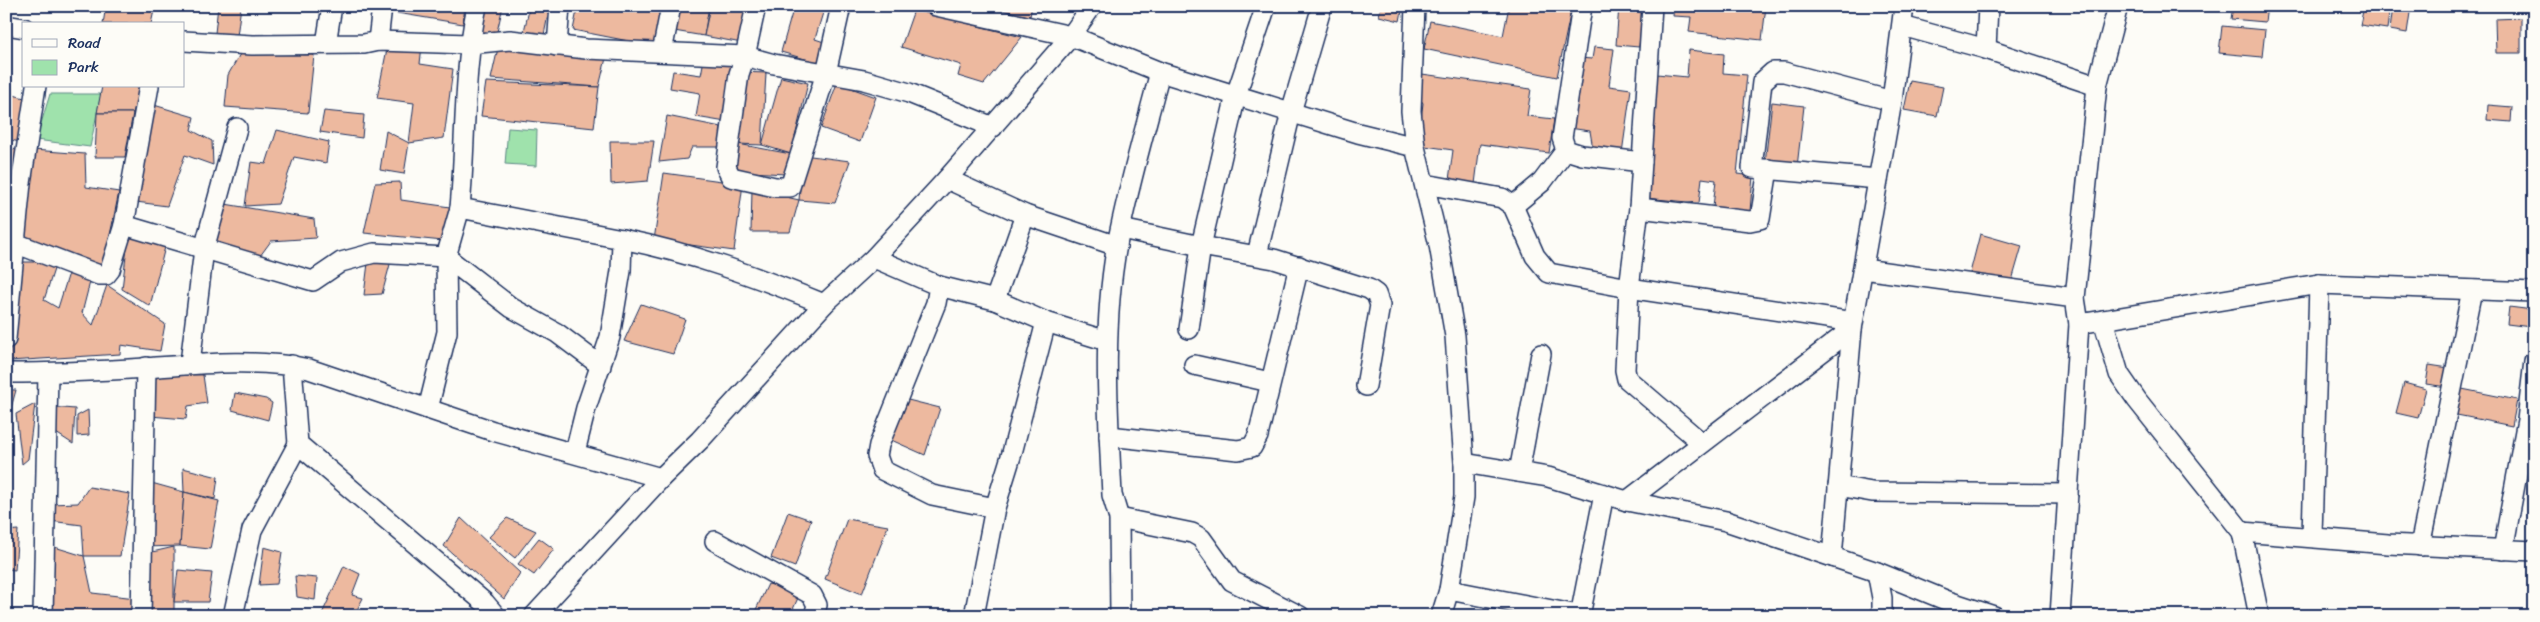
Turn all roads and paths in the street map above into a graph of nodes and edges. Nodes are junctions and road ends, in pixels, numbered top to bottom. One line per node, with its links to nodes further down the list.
1 (332, 6): 25 (street)
2 (382, 6): 24 (street)
3 (477, 6): 26 (street)
4 (560, 6): 27 (street)
5 (671, 6): 29 (street)
6 (756, 6): 30 (street)
7 (842, 6): 32 (street)
8 (936, 6): 18 (street)
9 (1092, 6): 22 (street)
10 (1266, 6): 36 (street)
11 (1322, 6): 38 (street)
12 (1415, 6): 41 (street)
13 (1582, 6): 42 (street)
14 (1652, 6): 43 (street)
15 (1904, 6): 20 (street)
16 (1988, 6): 28 (street)
17 (2118, 6): 33 (street)
18 (977, 11): 22 (street)
19 (6, 25): 21 (street)
20 (1902, 26): 28 (street); 37 (street)
21 (22, 28)
22 (1071, 36): 31 (street); 39 (street)
23 (185, 41): 25 (street)
24 (378, 41): 25 (street); 26 (street)
25 (326, 44)
26 (469, 44): 27 (street); 49 (street)
27 (556, 46): 29 (street)
28 (1986, 49): 33 (street)
29 (662, 52): 30 (street)
30 (745, 56): 32 (street); 32 (street)
31 (1160, 72): 36 (street); 53 (street)
32 (826, 73): 39 (street)
33 (2097, 86): 68 (street)
34 (36, 88): 55 (street)
35 (149, 88): 52 (street)
36 (1236, 95): 38 (street); 56 (street)
37 (1892, 101): 44 (street); 46 (street)
38 (1291, 112): 41 (street); 58 (street)
39 (993, 127): 45 (street)
40 (237, 128): 57 (street)
41 (1415, 147): 47 (street)
42 (1566, 150): 43 (street); 48 (street)
43 (1642, 162): 50 (street)
44 (1768, 169): 46 (street); 50 (street)
45 (947, 179): 51 (street); 60 (street)
46 (1878, 179): 62 (street)
47 (1425, 184): 48 (street); 94 (street)
48 (1513, 206): 65 (street)
49 (460, 208): 54 (street); 59 (street)
50 (1639, 208): 65 (street)
51 (1025, 215): 53 (street); 69 (street)
52 (124, 225): 55 (street); 57 (street)
53 (1119, 237): 56 (street); 77 (street)
54 (622, 239): 70 (street); 83 (street)
55 (15, 243): 76 (street)
56 (1201, 246): 58 (street); 75 (street)
57 (204, 250): 59 (street); 80 (street)
58 (1257, 255): 61 (street)
59 (446, 256): 83 (street); 89 (street)
60 (874, 258): 64 (street); 70 (street)
61 (1299, 266): 87 (street); 88 (street)
62 (1863, 269): 68 (street); 74 (street)
63 (2319, 284): 66 (street); 71 (street); 104 (street)
64 (939, 286): 69 (street); 101 (street)
65 (1629, 288): 74 (street); 91 (street)
66 (2472, 290): 67 (street); 106 (street)
67 (2534, 292)
68 (2075, 298): 73 (street)
69 (995, 300): 72 (street)
70 (824, 304): 96 (street)
71 (2102, 320): 73 (street); 103 (street)
72 (1046, 322): 77 (street); 101 (street)
73 (2079, 324): 99 (street)
74 (1852, 326): 91 (street); 97 (street)
75 (1189, 329)
76 (6, 339)
77 (1107, 341): 90 (street)
78 (1542, 354): 95 (street)
79 (2534, 361): 107 (street)
80 (190, 363): 81 (street); 84 (street)
81 (292, 365): 89 (street); 92 (street)
82 (1194, 365): 87 (street)
83 (601, 366): 93 (street)
84 (146, 367): 85 (street); 114 (street)
85 (48, 373): 86 (street); 113 (street)
86 (6, 374)
87 (1270, 382): 90 (street)
88 (1366, 386)
89 (428, 409): 93 (street)
90 (1109, 436): 102 (street)
91 (1702, 443): 100 (street)
92 (298, 444): 115 (street); 116 (street)
93 (575, 452): 96 (street)
94 (1464, 462): 95 (street); 111 (street)
95 (1519, 472): 98 (street)
96 (660, 478): 117 (street)
97 (1838, 486): 99 (street); 109 (street)
98 (1604, 494): 100 (street); 112 (street)
99 (2068, 494): 125 (street)
100 (1627, 501): 109 (street)
101 (995, 508): 119 (street)
102 (1118, 518): 120 (street); 121 (street)
103 (2242, 532): 104 (street); 126 (street)
104 (2312, 536): 106 (street)
105 (715, 541): 118 (street)
106 (2420, 546): 107 (street)
107 (2503, 550): 108 (street)
108 (2534, 551)
109 (1832, 557): 110 (street)
110 (1877, 572): 123 (street); 124 (street)
111 (1449, 590): 112 (street); 122 (street)
112 (1579, 615)
113 (43, 616)
114 (141, 616)
115 (233, 616)
116 (496, 616)
117 (534, 616)
118 (814, 616)
119 (974, 616)
120 (1120, 616)
121 (1300, 616)
122 (1441, 616)
123 (1882, 616)
124 (1994, 616)
125 (2060, 616)
126 (2259, 616)

